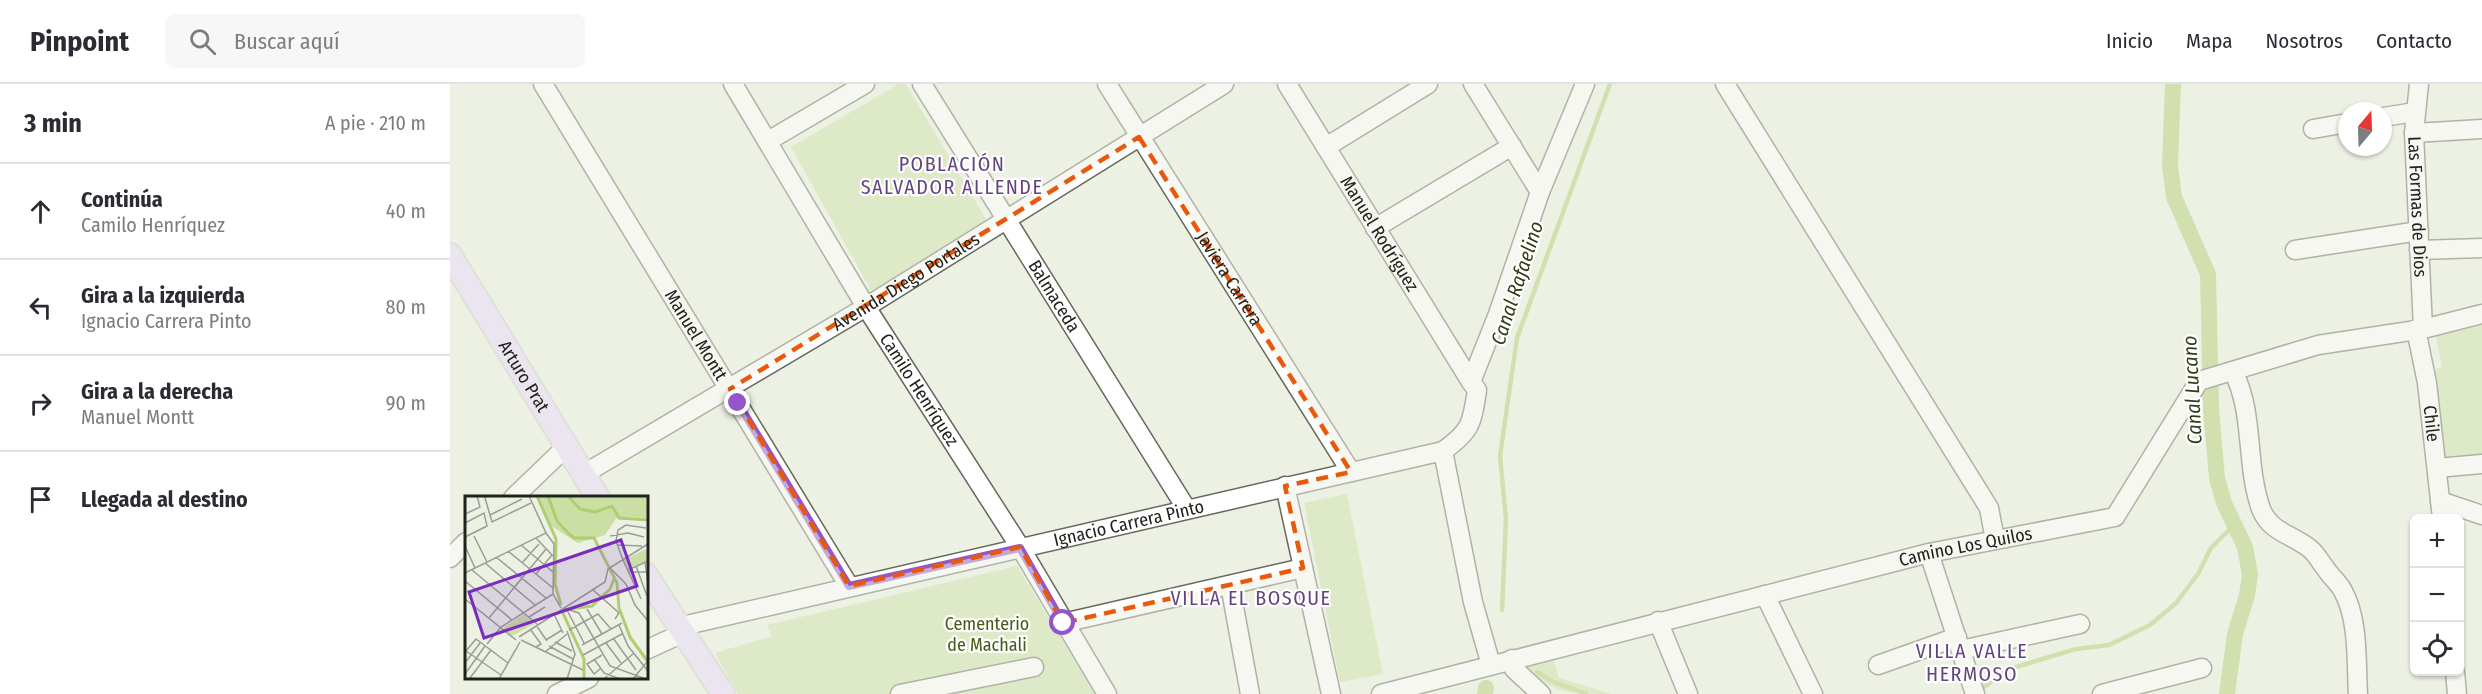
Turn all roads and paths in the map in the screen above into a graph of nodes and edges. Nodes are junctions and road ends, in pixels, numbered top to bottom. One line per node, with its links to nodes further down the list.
1 (543, 84): 36 (street, Manuel Montt)
2 (733, 84): 20 (street, Camilo Henríquez)
3 (865, 84): 20 (street)
4 (922, 84): 24 (street, Balmaceda)
5 (1107, 84): 19 (street, Javiera Carrera)
6 (1224, 84): 19 (street, Avenida Diego Portales)
7 (1287, 84): 22 (street, Manuel Rodríguez)
8 (1428, 84): 22 (street)
9 (1473, 84): 21 (street)
10 (1585, 84): 23 (street, Ignacio Carrera Pinto)
11 (1725, 84): 49 (street)
12 (2419, 84): 13 (street, Las Formas de Dios)
13 (2415, 112): 14 (street); 18 (street, Las Formas de Dios)
14 (2392, 116)
15 (2338, 125): 16 (street)
16 (2313, 129)
17 (2482, 129): 18 (street)
18 (2414, 133): 26 (street, Las Formas de Dios)
19 (1139, 137): 24 (street, Avenida Diego Portales); 41 (street, Javiera Carrera)
20 (768, 141): 31 (street, Camilo Henríquez)
21 (1512, 146): 23 (street); 25 (street)
22 (1326, 147): 25 (street, Manuel Rodríguez)
23 (1540, 192): 35 (street, Ignacio Carrera Pinto)
24 (1005, 221): 31 (street, Avenida Diego Portales); 46 (street, Balmaceda)
25 (1375, 228): 35 (street, Manuel Rodríguez)
26 (2419, 231): 28 (street); 29 (street, Las Formas de Dios)
27 (2482, 248): 29 (street)
28 (2295, 250)
29 (2419, 250): 33 (street, Las Formas de Dios)
30 (450, 255): 37 (main road, Arturo Prat)
31 (866, 307): 36 (street, Avenida Diego Portales); 51 (street, Camilo Henríquez)
32 (2482, 314): 33 (street, Camino Los Quilos)
33 (2420, 329): 34 (street, Camino Los Quilos); 40 (street, Chile)
34 (2234, 371): 49 (street, Camino Los Quilos); 84 (street)
35 (1471, 382): 38 (street, Ignacio Carrera Pinto)
36 (730, 389): 42 (street, Avenida Diego Portales); 57 (street, Manuel Montt)
37 (567, 446): 42 (main road, Arturo Prat); 44 (street)
38 (1443, 451): 41 (street, Ignacio Carrera Pinto); 66 (street)
39 (2482, 464): 40 (street)
40 (2437, 468): 47 (street, Chile)
41 (1351, 472): 43 (street, Ignacio Carrera Pinto)
42 (584, 474): 45 (main road, Arturo Prat)
43 (1285, 486): 46 (street, Ignacio Carrera Pinto); 54 (street)
44 (515, 496)
45 (597, 496)
46 (1186, 508): 51 (street, Ignacio Carrera Pinto)
47 (2441, 510): 48 (street)
48 (2482, 515)
49 (1995, 540): 52 (street, Camino Los Quilos)
50 (465, 543): 53 (street)
51 (1020, 548): 57 (street, Ignacio Carrera Pinto); 60 (street, Camilo Henríquez)
52 (1929, 553): 58 (street, Camino Los Quilos); 63 (street)
53 (450, 558)
54 (1303, 568): 56 (street); 78 (street)
55 (648, 578): 62 (main road)
56 (1230, 585): 60 (street); 77 (street)
57 (849, 586): 62 (street, Ignacio Carrera Pinto)
58 (1765, 595): 59 (street, Camino Los Quilos); 82 (street)
59 (1658, 621): 65 (street, Camino Los Quilos); 81 (street)
60 (1063, 623): 76 (street, Camilo Henríquez)
61 (2080, 624): 63 (street)
62 (683, 633): 64 (street, Ignacio Carrera Pinto); 74 (main road)
63 (1959, 644): 67 (street); 72 (street)
64 (648, 649)
65 (1512, 659): 66 (street, Camino Los Quilos); 80 (street)
66 (1491, 665): 79 (street, Camino Los Quilos)
67 (1878, 665)
68 (1034, 667): 75 (street)
69 (2202, 668): 83 (street)
70 (2455, 676): 85 (street)
71 (587, 679): 73 (street)
72 (1974, 689)
73 (559, 693)
74 (723, 694)
75 (900, 694)
76 (1107, 694)
77 (1250, 694)
78 (1331, 694)
79 (1381, 694)
80 (1541, 694)
81 (1688, 694)
82 (1813, 694)
83 (2102, 694)
84 (2358, 694)
85 (2457, 694)

